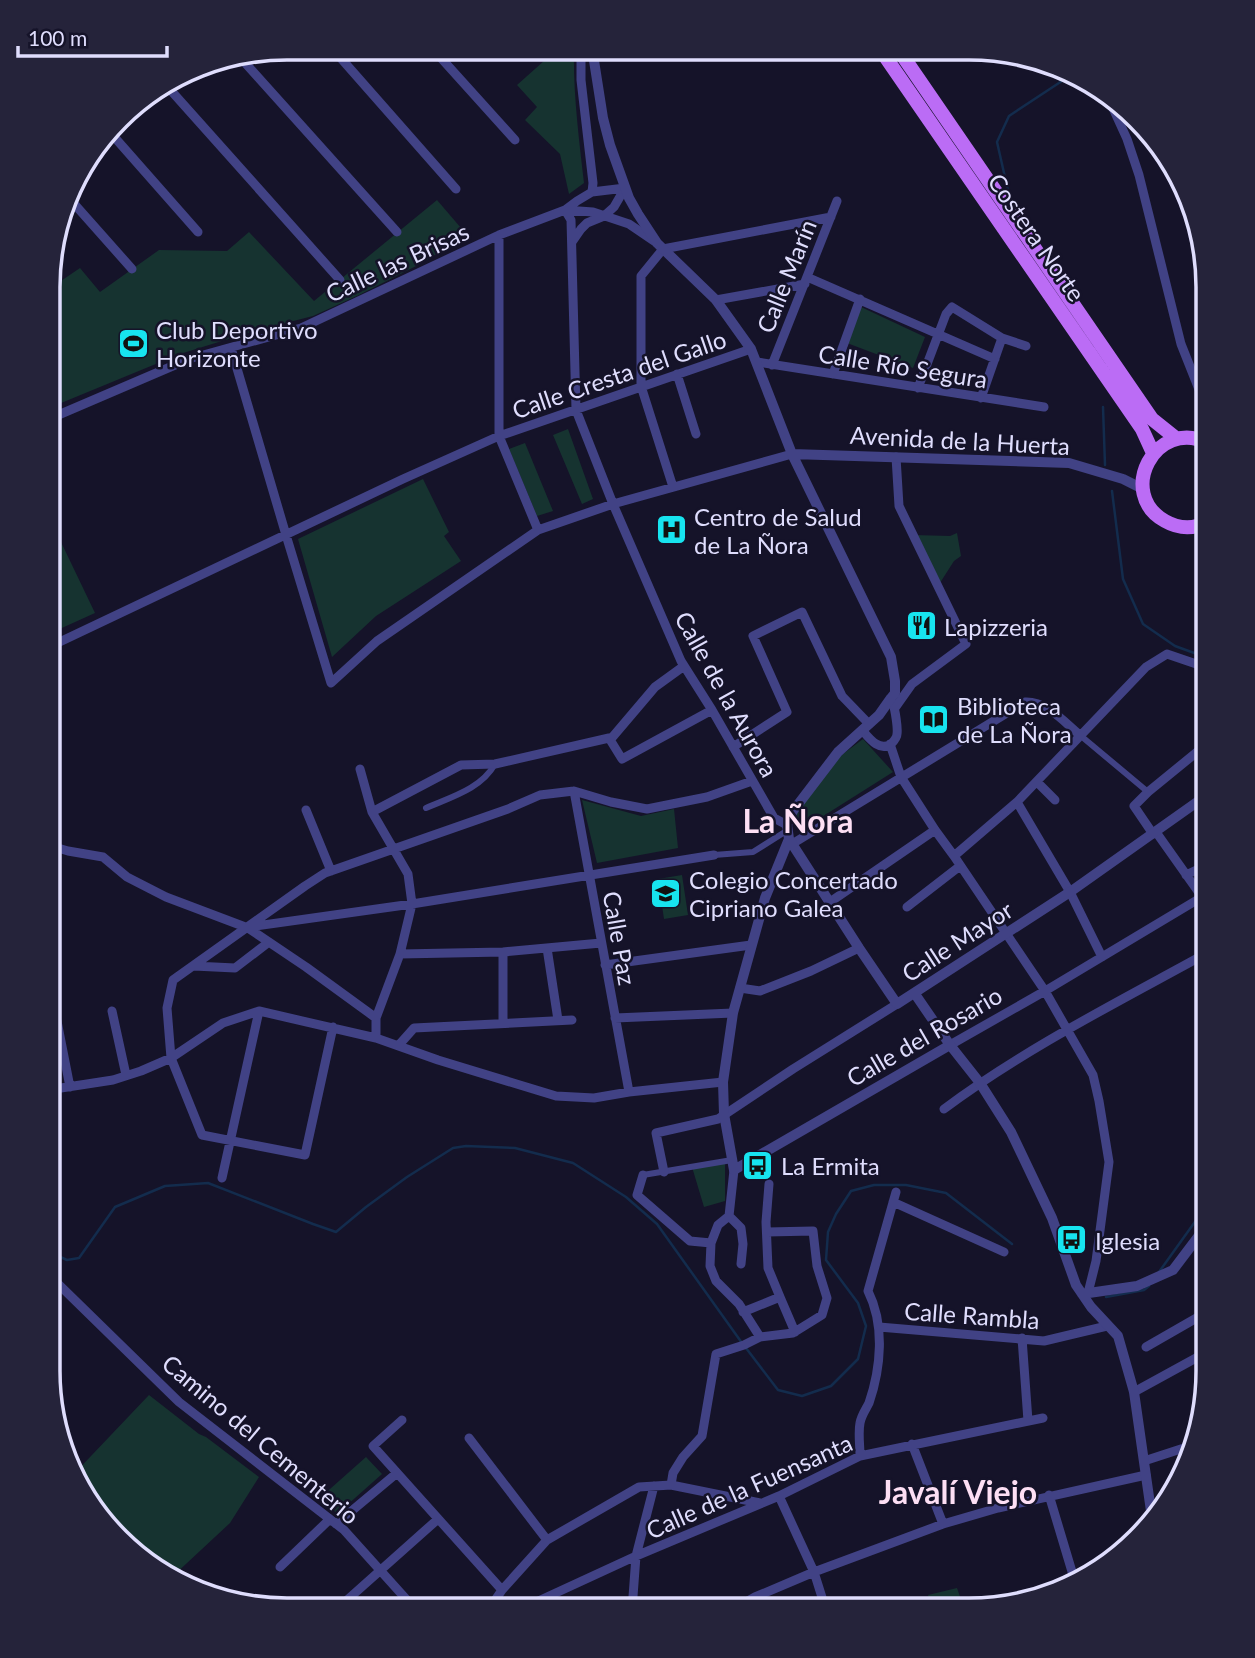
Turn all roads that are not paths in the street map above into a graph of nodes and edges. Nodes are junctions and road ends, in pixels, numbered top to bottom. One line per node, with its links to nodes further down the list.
1 (342, 60): 13 (street)
2 (443, 60): 11 (street)
3 (581, 60): 14 (street)
4 (594, 60): 12 (street)
5 (888, 60): 51 (main road, Costera Norte)
6 (906, 60): 49 (main road, Costera Norte)
7 (246, 63): 21 (street)
8 (171, 91): 26 (street)
9 (1115, 114): 40 (street)
10 (115, 139): 20 (street)
11 (515, 140)
12 (625, 188): 14 (street); 18 (street); 24 (street)
13 (456, 189)
14 (592, 192): 17 (street)
15 (837, 201): 19 (street, Calle Marín)
16 (75, 205): 25 (street)
17 (565, 211): 18 (street); 22 (street, Calle las Brisas); 23 (street, Calle de la Aurora)
18 (604, 216): 23 (street); 24 (street)
19 (831, 217): 24 (street); 27 (street, Calle Marín)
20 (198, 232)
21 (397, 232)
22 (499, 235): 33 (street, Calle las Brisas); 48 (street)
23 (572, 242): 45 (street, Calle de la Aurora)
24 (660, 246): 29 (street); 41 (street)
25 (132, 270)
26 (340, 280)
27 (806, 280): 28 (street); 29 (street); 37 (street, Calle Marín)
28 (860, 299): 30 (street); 39 (street)
29 (716, 300): 34 (street)
30 (938, 334): 31 (street); 35 (street); 42 (street)
31 (1002, 338): 32 (street); 35 (street)
32 (1026, 346)
33 (231, 348): 46 (street, Calle las Brisas); 59 (street)
34 (751, 349): 36 (street); 38 (street, Calle Cresta del Gallo)
35 (995, 359): 43 (street)
36 (757, 362): 37 (street, Calle Río Segura); 52 (street)
37 (772, 365): 39 (street, Calle Río Segura)
38 (677, 374): 41 (street, Calle Cresta del Gallo); 47 (street)
39 (833, 374): 42 (street, Calle Río Segura)
40 (1196, 383)
41 (641, 386): 45 (street, Calle Cresta del Gallo); 55 (street)
42 (918, 388): 43 (street, Calle Río Segura)
43 (981, 398): 44 (street, Calle Río Segura)
44 (1044, 407)
45 (576, 410): 48 (street, Calle Cresta del Gallo); 56 (street, Calle de la Aurora)
46 (60, 414)
47 (696, 434)
48 (499, 436): 58 (street); 59 (street, Calle Cresta del Gallo)
49 (1177, 439): 50 (main road); 51 (main road)
50 (1196, 439)
51 (1153, 453): 54 (main road)
52 (792, 454): 53 (street, Avenida de la Huerta); 55 (street); 63 (street)
53 (896, 457): 54 (street, Avenida de la Huerta); 64 (street)
54 (1143, 482): 57 (main road)
55 (673, 487): 56 (street)
56 (613, 504): 58 (street); 62 (street, Calle de la Aurora)
57 (1196, 527)
58 (538, 530): 59 (street)
59 (286, 535): 60 (street, Calle Cresta del Gallo)
60 (60, 643)
61 (1196, 664): 70 (street)
62 (684, 666): 66 (street, Calle de la Aurora); 71 (street)
63 (895, 681): 64 (street); 65 (street)
64 (912, 684): 65 (street)
65 (893, 703): 67 (street); 68 (street)
66 (712, 710): 71 (street); 73 (street, Calle de la Aurora)
67 (879, 715): 68 (street); 69 (street)
68 (895, 725): 72 (street)
69 (865, 727): 72 (street); 73 (street); 90 (street)
70 (1081, 736): 77 (street); 79 (street); 81 (street)
71 (610, 739): 75 (street)
72 (890, 744): 77 (street)
73 (733, 747): 78 (street, Calle de la Aurora)
74 (1196, 753): 81 (street)
75 (495, 764): 85 (street); 87 (street)
76 (360, 769): 87 (street)
77 (901, 777): 88 (street); 90 (street)
78 (752, 781): 80 (street); 90 (street, Calle de la Aurora)
79 (1037, 782): 82 (street); 83 (street)
80 (573, 792): 92 (street); 98 (street, Calle Paz)
81 (1148, 792): 89 (street)
82 (1055, 800)
83 (1017, 802): 94 (street); 101 (street)
84 (1196, 804): 89 (street, Calle Mayor)
85 (426, 808)
86 (306, 810): 97 (street)
87 (372, 812): 92 (street)
88 (935, 830): 94 (street); 103 (street)
89 (1154, 833): 99 (street); 101 (street, Calle Mayor)
90 (789, 834): 93 (street); 103 (street); 110 (street)
91 (60, 849): 106 (street)
92 (394, 850): 97 (street); 104 (street)
93 (715, 855): 98 (street)
94 (954, 856): 95 (street)
95 (961, 866): 105 (street); 107 (street)
96 (1195, 871): 99 (street)
97 (331, 872): 106 (street)
98 (589, 875): 104 (street); 109 (street, Calle Paz)
99 (1186, 875): 100 (street)
100 (1195, 888)
101 (1070, 892): 107 (street, Calle Mayor); 115 (street)
102 (1195, 901): 115 (street, Calle del Rosario)
103 (830, 902): 112 (street)
104 (412, 904): 106 (street); 114 (street)
105 (907, 907)
106 (248, 928): 108 (street); 118 (street)
107 (1007, 934): 120 (street); 121 (street, Calle Mayor)
108 (269, 942): 118 (street); 126 (street)
109 (601, 943): 111 (street); 117 (street, Calle Paz)
110 (751, 945): 117 (street); 119 (street)
111 (547, 948): 113 (street); 128 (street)
112 (859, 948): 119 (street); 122 (street)
113 (503, 952): 114 (street); 130 (street)
114 (400, 954): 126 (street)
115 (1102, 957): 120 (street, Calle del Rosario)
116 (1195, 960): 132 (street)
117 (605, 965): 127 (street, Calle Paz)
118 (194, 966): 137 (street)
119 (740, 988): 125 (street)
120 (1045, 991): 132 (street); 135 (street, Calle del Rosario)
121 (915, 994): 122 (street, Calle Mayor); 135 (street)
122 (897, 1004): 145 (street, Calle Mayor)
123 (112, 1011): 138 (street)
124 (259, 1011): 131 (street); 137 (street); 146 (street)
125 (733, 1013): 127 (street); 139 (street)
126 (376, 1018): 134 (street)
127 (615, 1018): 143 (street, Calle Paz)
128 (558, 1020): 129 (street); 130 (street)
129 (572, 1020)
130 (503, 1022): 136 (street)
131 (333, 1027): 134 (street); 146 (street)
132 (1067, 1030): 140 (street); 161 (street)
133 (60, 1036): 141 (street)
134 (376, 1038): 136 (street)
135 (950, 1045): 140 (street); 147 (street, Calle del Rosario)
136 (398, 1046): 143 (street)
137 (170, 1058): 138 (street); 146 (street)
138 (126, 1075): 141 (street)
139 (723, 1082): 143 (street); 145 (street)
140 (979, 1083): 144 (street); 161 (street)
141 (70, 1087): 142 (street)
142 (60, 1088)
143 (629, 1092)
144 (944, 1109)
145 (724, 1114): 147 (street); 148 (street, Calle Mayor)
146 (230, 1140): 150 (street)
147 (733, 1165): 148 (street); 154 (street)
148 (664, 1172): 149 (street)
149 (643, 1175): 157 (street)
150 (222, 1178)
151 (769, 1184): 155 (street)
152 (896, 1192): 153 (street)
153 (893, 1202): 158 (street); 166 (street)
154 (729, 1216): 157 (street); 159 (street)
155 (767, 1232): 162 (street); 167 (street)
156 (1195, 1241): 161 (street)
157 (711, 1243): 163 (street)
158 (1004, 1252)
159 (741, 1264)
160 (60, 1286): 190 (street, Camino del Cementerio)
161 (1085, 1293): 165 (street)
162 (780, 1297): 163 (street); 167 (street)
163 (744, 1312): 168 (street)
164 (1195, 1319): 170 (street)
165 (1107, 1326): 169 (street, Calle Rambla); 172 (street)
166 (879, 1327): 169 (street, Calle Rambla); 179 (street, Calle Rambla)
167 (795, 1332): 168 (street)
168 (760, 1337): 183 (street)
169 (1022, 1338): 175 (street)
170 (1146, 1347)
171 (1195, 1359): 172 (street)
172 (1135, 1392): 180 (street)
173 (1043, 1418): 175 (street, Calle de la Fuensanta)
174 (402, 1420): 181 (street)
175 (1028, 1420): 177 (street, Calle de la Fuensanta)
176 (470, 1438): 192 (street)
177 (912, 1444): 179 (street, Calle de la Fuensanta); 191 (street)
178 (1181, 1449): 180 (street)
179 (860, 1456): 186 (street, Calle de la Fuensanta)
180 (1144, 1461): 182 (street)
181 (397, 1473): 189 (street); 190 (street)
182 (1146, 1475): 185 (street); 188 (street)
183 (671, 1485): 184 (street); 187 (street)
184 (654, 1486): 192 (street); 193 (street)
185 (1049, 1495): 191 (street); 197 (street)
186 (779, 1496): 187 (street, Calle de la Fuensanta); 196 (street)
187 (762, 1503): 193 (street, Calle de la Fuensanta)
188 (1150, 1506)
189 (438, 1519): 195 (street); 198 (street)
190 (333, 1522): 194 (street); 195 (street, Camino del Cementerio)
191 (943, 1524): 196 (street)
192 (547, 1541): 198 (street)
193 (636, 1556): 202 (street, Calle de la Fuensanta); 203 (street)
194 (280, 1567)
195 (381, 1571): 199 (street); 200 (street, Camino del Cementerio)
196 (814, 1572): 204 (street); 205 (street)
197 (1072, 1573)
198 (502, 1590): 201 (street)
199 (350, 1598)
200 (405, 1598)
201 (497, 1598)
202 (545, 1598)
203 (633, 1598)
204 (753, 1598)
205 (822, 1598)

